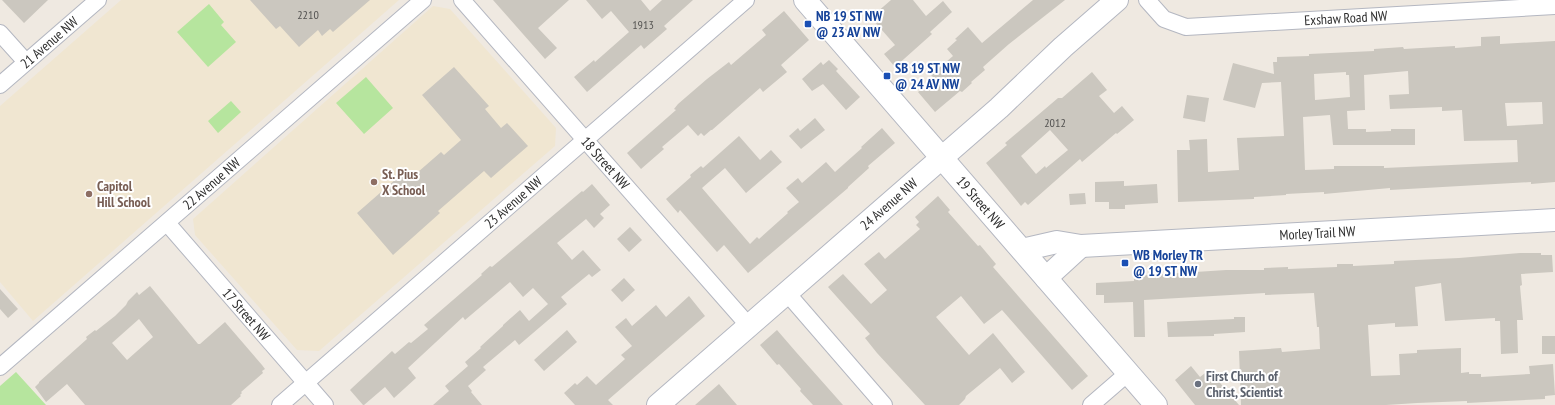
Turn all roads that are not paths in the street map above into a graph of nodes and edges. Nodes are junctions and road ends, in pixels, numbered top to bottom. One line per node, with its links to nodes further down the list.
1 (98, 0): 12 (street, 21 Avenue NW)
2 (423, 0): 17 (street, 22 Avenue NW)
3 (462, 0): 14 (street, 18 Street NW)
4 (746, 0): 14 (street, 23 Avenue NW)
5 (805, 0): 15 (street, 19 Street NW)
6 (1117, 0): 15 (street, 24 Avenue NW)
7 (1147, 0): 10 (street, Exshaw Road NW)
8 (1443, 0): 10 (street)
9 (1555, 6): 10 (street, Exshaw Road NW)
10 (1428, 12)
11 (0, 33): 12 (street)
12 (26, 62): 13 (street, 21 Avenue NW)
13 (0, 85)
14 (585, 140): 22 (street, 18 Street NW); 25 (street, 23 Avenue NW)
15 (942, 157): 19 (street, 19 Street NW); 21 (street, 24 Avenue NW)
16 (1555, 220): 18 (street, Morley Trail NW)
17 (167, 223): 23 (street, 22 Avenue NW); 25 (street, 17 Street NW)
18 (1081, 246): 19 (street, Morley Trail NW); 20 (street)
19 (1022, 250): 20 (street, 19 Street NW)
20 (1046, 278): 24 (street, 19 Street NW)
21 (787, 293): 22 (street, 24 Avenue NW); 29 (street)
22 (749, 326): 28 (street, 24 Avenue NW)
23 (0, 367)
24 (1128, 373): 30 (street); 31 (street, 19 Street NW)
25 (306, 383): 26 (street, 23 Avenue NW); 27 (street, 17 Street NW)
26 (280, 405)
27 (325, 405)
28 (658, 405)
29 (884, 405)
30 (1091, 405)
31 (1156, 405)

